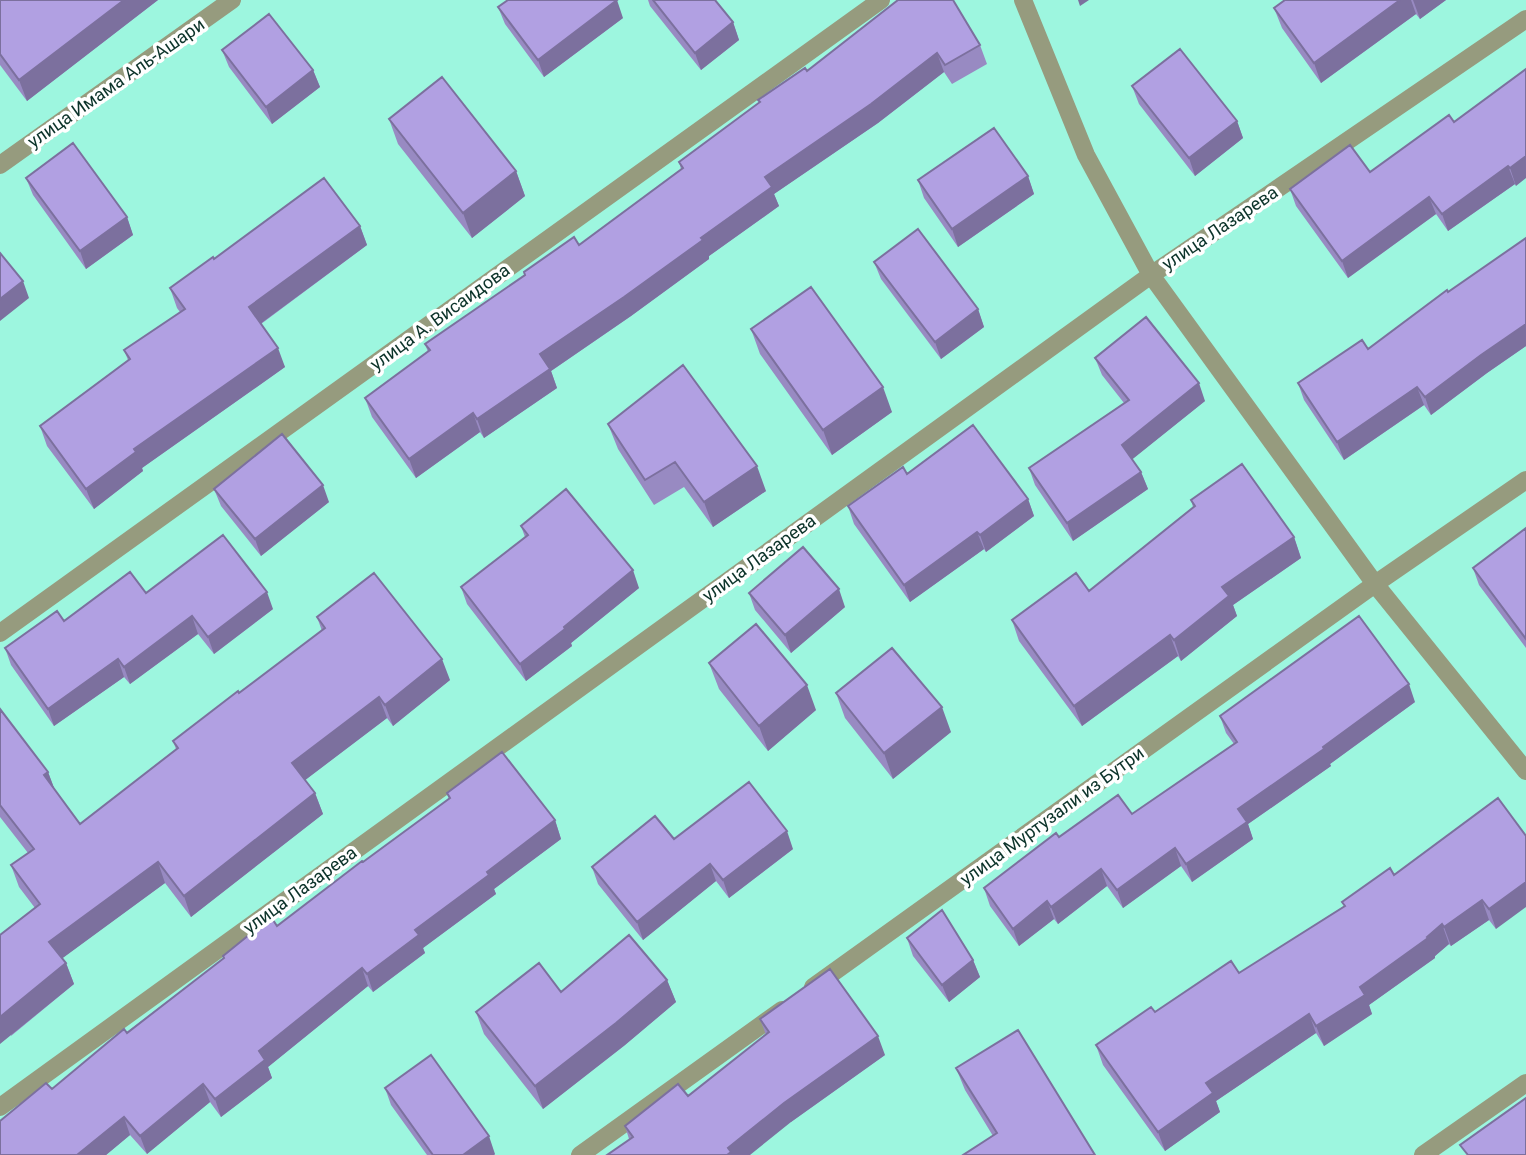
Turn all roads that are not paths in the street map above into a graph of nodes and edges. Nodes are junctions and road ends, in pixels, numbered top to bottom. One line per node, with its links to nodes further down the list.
1 (232, 0): 5 (street, улица Имама Аль-Ашари)
2 (881, 0): 9 (street, улица А. Висаидова)
3 (1023, 0): 6 (street)
4 (1526, 19): 6 (street, улица Лазарева)
5 (0, 165)
6 (1151, 275): 8 (street); 12 (street, улица Лазарева)
7 (1526, 480): 8 (street, улица Муртузали из Бутри)
8 (1375, 584): 10 (street); 13 (street, улица Муртузали из Бутри)
9 (0, 633)
10 (1526, 771)
11 (1526, 1083): 14 (street)
12 (0, 1107)
13 (580, 1155)
14 (1423, 1155)

